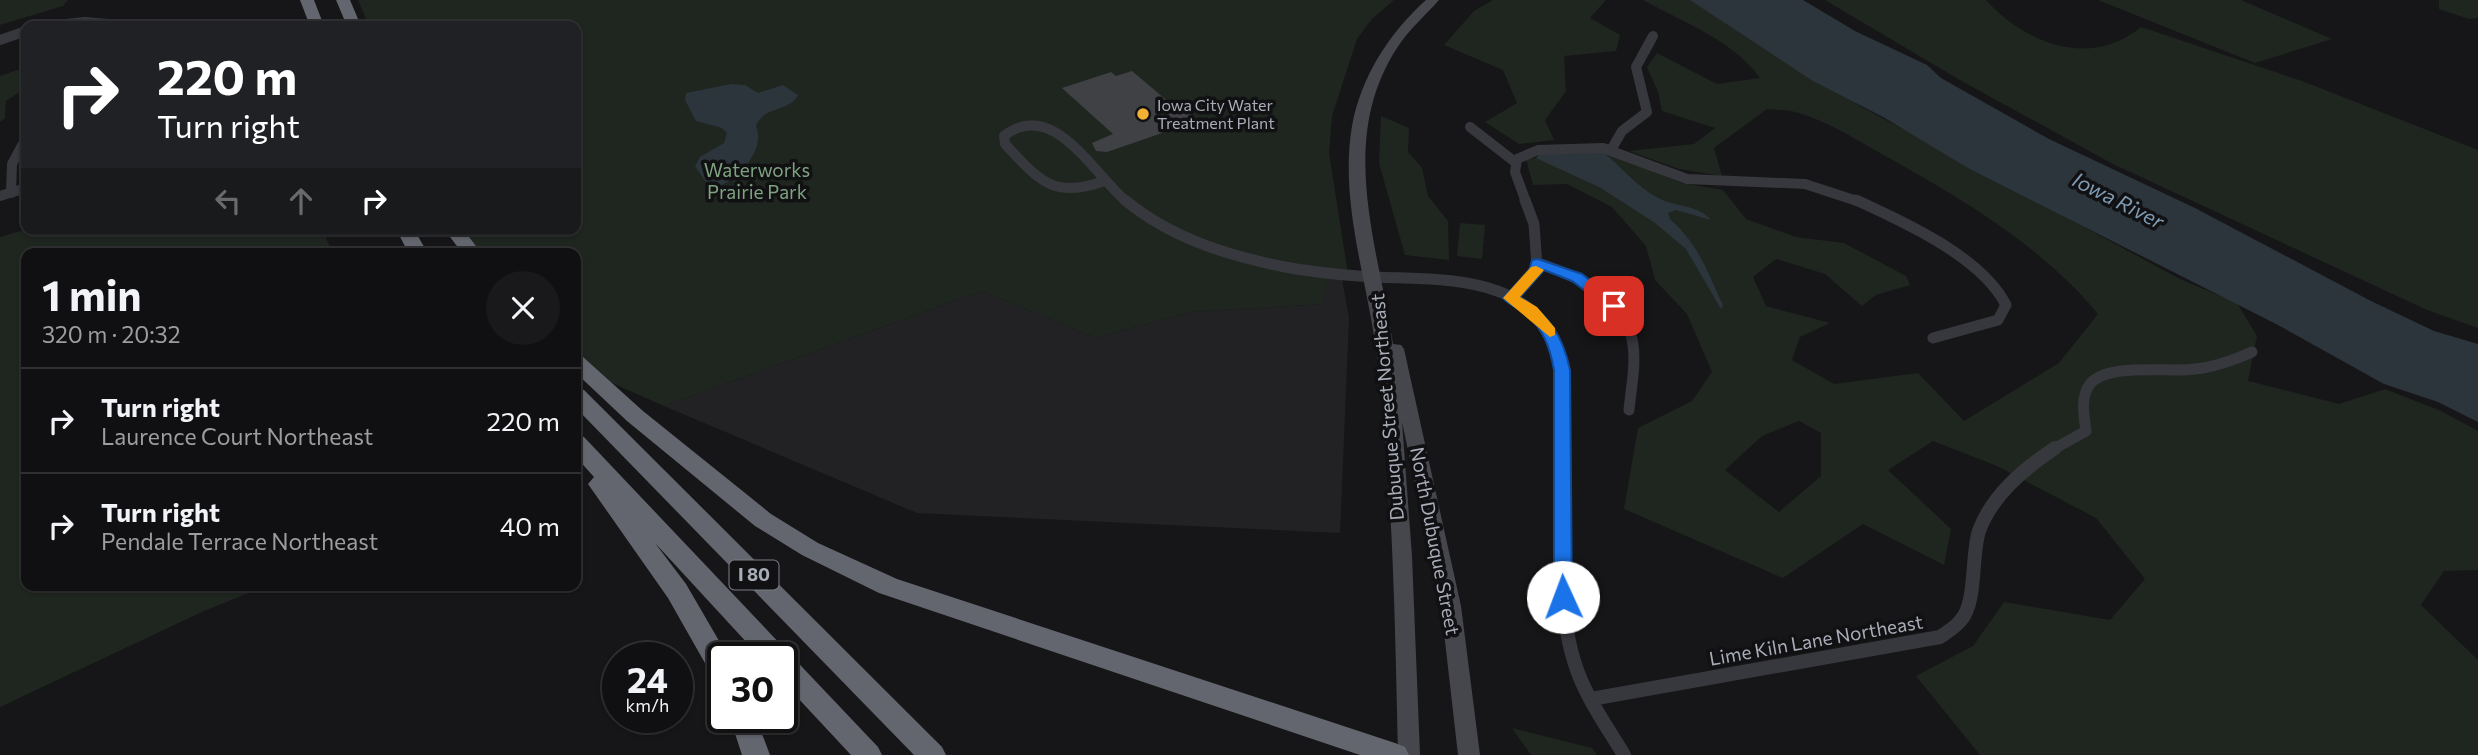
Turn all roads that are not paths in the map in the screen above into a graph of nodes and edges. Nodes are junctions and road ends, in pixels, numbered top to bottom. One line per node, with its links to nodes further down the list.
1 (307, 0): 4 (highway)
2 (343, 0): 5 (highway)
3 (1433, 0): 16 (main road, Dubuque Street Northeast)
4 (315, 21)
5 (352, 21)
6 (21, 33): 8 (street)
7 (1653, 36): 11 (street)
8 (0, 40)
9 (1470, 127): 12 (street)
10 (21, 145): 14 (street)
11 (1611, 150): 12 (street); 18 (street)
12 (1515, 162): 15 (street)
13 (1104, 181): 13 (street); 16 (street)
14 (5, 195)
15 (1538, 263): 17 (street); 22 (street)
16 (1376, 283): 17 (street); 34 (main road, Dubuque Street Northeast); 35 (main road, North Dubuque Street)
17 (1510, 298): 28 (street)
18 (1933, 338)
19 (2252, 352): 28 (street, Lime Kiln Lane Northeast)
20 (581, 367): 33 (highway)
21 (581, 400): 32 (highway, I 80)
22 (1629, 410)
23 (581, 448): 25 (highway, I 80)
24 (581, 461): 26 (highway)
25 (762, 642)
26 (707, 643)
27 (798, 680): 31 (highway)
28 (1591, 699): 36 (street)
29 (748, 733): 30 (highway)
30 (756, 755)
31 (868, 755)
32 (932, 755)
33 (1395, 755)
34 (1409, 755)
35 (1469, 755)
36 (1624, 755)

